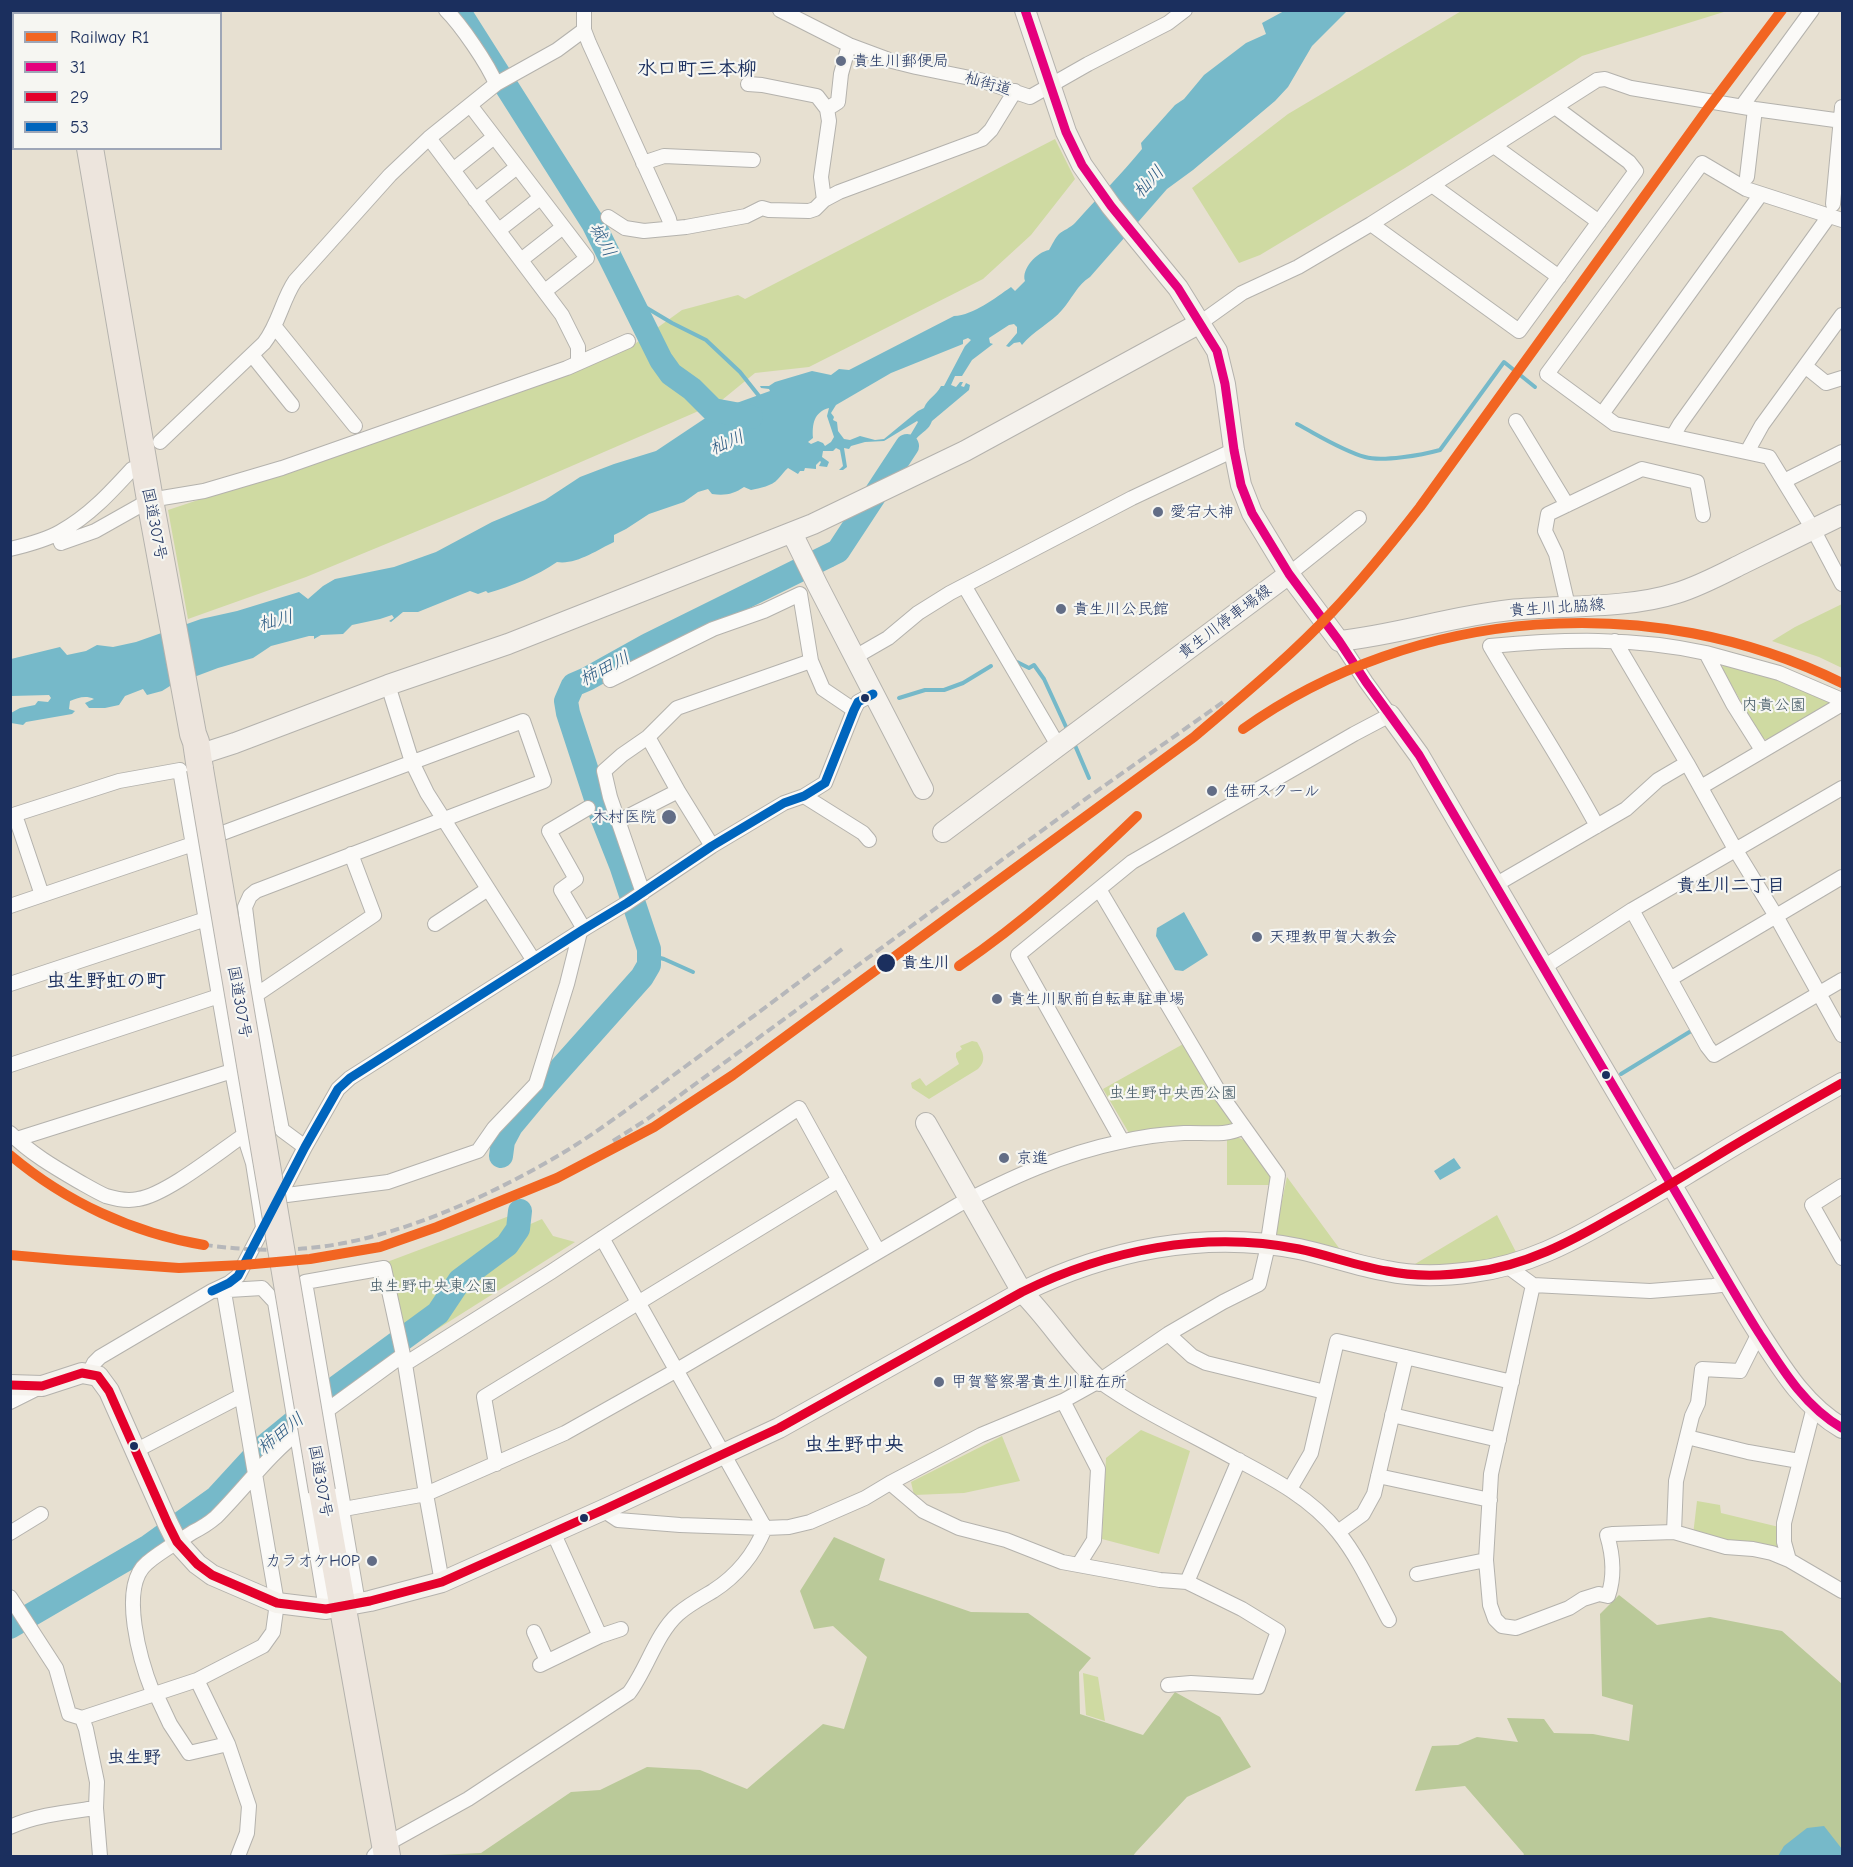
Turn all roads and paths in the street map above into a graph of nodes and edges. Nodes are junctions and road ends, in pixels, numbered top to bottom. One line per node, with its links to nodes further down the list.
1 (446, 10): 9 (street)
2 (584, 10): 7 (street)
3 (780, 10): 8 (street, 杣街道)
4 (1025, 10): 11 (street, 貴生川停車場線)
5 (1185, 10): 11 (street, 杣街道)
6 (1812, 10): 15 (street)
7 (584, 30): 9 (street); 23 (street)
8 (849, 45): 12 (street, 杣街道); 16 (street)
9 (500, 81): 13 (street)
10 (748, 84): 16 (street)
11 (1050, 86): 12 (street, 杣街道); 43 (street, 貴生川停車場線)
12 (1015, 92): 31 (street)
13 (470, 105): 18 (street); 19 (street)
14 (1555, 107): 15 (street); 20 (street); 34 (street)
15 (1749, 108): 17 (street); 26 (street)
16 (827, 109): 31 (street)
17 (1842, 116): 32 (street)
18 (494, 137): 24 (street); 25 (street)
19 (429, 138): 25 (street); 44 (street)
20 (1494, 146): 27 (street); 34 (street)
21 (90, 150): 62 (highway, 国道307号)
22 (753, 159): 23 (street)
23 (643, 162): 37 (street)
24 (517, 167): 29 (street); 30 (street)
25 (453, 170): 30 (street)
26 (1747, 177)
27 (1432, 185): 35 (street); 40 (street)
28 (1761, 194): 32 (street); 51 (street); 51 (street)
29 (540, 198): 36 (street); 38 (street)
30 (475, 200): 38 (street)
31 (824, 200): 37 (street)
32 (1835, 213): 54 (street)
33 (608, 216): 37 (street)
34 (1599, 222): 40 (street)
35 (1371, 224): 40 (street); 43 (street)
36 (563, 227): 39 (street); 41 (street)
37 (671, 228)
38 (499, 230): 39 (street)
39 (520, 260): 41 (street)
40 (1558, 278)
41 (544, 291): 47 (street)
42 (1842, 315): 48 (street)
43 (1196, 316): 56 (street, 貴生川停車場線); 67 (street)
44 (275, 327): 46 (street); 53 (street)
45 (628, 341): 47 (street)
46 (252, 355): 50 (street); 55 (street)
47 (578, 363): 62 (street)
48 (1805, 366): 49 (street); 57 (street)
49 (1842, 378)
50 (292, 405)
51 (1602, 414): 54 (street)
52 (1516, 421): 61 (street)
53 (355, 426)
54 (1673, 436): 57 (street)
55 (160, 442)
56 (1234, 450): 70 (street, 貴生川停車場線); 72 (street)
57 (1747, 452): 60 (street)
58 (1842, 452): 60 (street)
59 (132, 470): 68 (street)
60 (1784, 481): 66 (street)
61 (1567, 505): 63 (street); 73 (street)
62 (151, 507): 68 (street); 88 (highway, 国道307号)
63 (1703, 515)
64 (1842, 515): 66 (street, 貴生川北脇線)
65 (1359, 518): 70 (street)
66 (1813, 529): 71 (street); 73 (street, 貴生川北脇線)
67 (792, 533): 77 (street); 80 (street)
68 (58, 534): 69 (street)
69 (10, 549)
70 (1289, 574): 75 (street); 86 (street, 貴生川停車場線)
71 (1842, 584)
72 (965, 587): 77 (street); 86 (street)
73 (1568, 606): 75 (street, 貴生川北脇線)
74 (1615, 640): 76 (street); 90 (street); 100 (street)
75 (1339, 641): 84 (street)
76 (1706, 652): 82 (street); 87 (street)
77 (855, 657): 81 (street)
78 (811, 661): 79 (street); 83 (street); 85 (street)
79 (610, 680)
80 (388, 685): 88 (street); 89 (street)
81 (873, 694): 83 (street); 93 (street)
82 (1842, 702): 87 (street)
83 (854, 710): 95 (street)
84 (1390, 715): 108 (street); 110 (street)
85 (648, 737): 94 (street); 99 (street)
86 (1059, 747): 101 (street, 貴生川停車場線)
87 (1762, 750): 91 (street)
88 (197, 753): 204 (highway, 国道307号, bridge)
89 (412, 762): 98 (street); 98 (street); 103 (street)
90 (1687, 763): 91 (street); 100 (street)
91 (1701, 787): 105 (street)
92 (1842, 788): 105 (street)
93 (923, 789)
94 (678, 791): 99 (street); 104 (street)
95 (804, 796): 102 (street); 104 (street)
96 (588, 808): 118 (street)
97 (13, 816): 103 (street); 111 (street)
98 (444, 820): 106 (street); 109 (street)
99 (619, 821): 112 (street)
100 (1597, 826): 108 (street)
101 (943, 832)
102 (869, 840)
103 (193, 844): 111 (street); 116 (street)
104 (712, 846): 112 (street)
105 (1735, 849): 114 (street); 115 (street)
106 (351, 854): 125 (street); 125 (street)
107 (1842, 877): 115 (street)
108 (1495, 885): 120 (street)
109 (488, 889): 117 (street); 119 (street)
110 (1099, 890): 132 (street); 136 (street)
111 (42, 895): 113 (street)
112 (635, 898): 118 (street)
113 (10, 906)
114 (1632, 910): 120 (street); 121 (street)
115 (1776, 916): 121 (street); 124 (street)
116 (206, 919): 123 (street); 126 (street)
117 (435, 924)
118 (582, 930): 119 (street); 141 (street)
119 (534, 961): 137 (street)
120 (1544, 967): 139 (street)
121 (1670, 979): 124 (street)
122 (1842, 980): 124 (street)
123 (10, 984)
124 (1819, 994): 127 (street)
125 (256, 995): 133 (street)
126 (219, 996): 128 (street); 129 (street)
127 (1842, 1035)
128 (10, 1065)
129 (232, 1071): 134 (street); 135 (street)
130 (1842, 1083): 139 (street)
131 (926, 1123): 142 (street)
132 (1243, 1127): 136 (street); 145 (street)
133 (282, 1130): 134 (street); 137 (street)
134 (244, 1135): 135 (street); 143 (street)
135 (14, 1136)
136 (1122, 1141): 142 (street)
137 (305, 1147): 141 (street)
138 (839, 1180): 144 (street); 146 (street); 153 (street)
139 (1671, 1185): 148 (street); 149 (street)
140 (1842, 1186): 147 (street)
141 (279, 1196): 143 (street)
142 (969, 1199): 146 (street); 152 (street)
143 (263, 1227): 151 (street)
144 (602, 1238): 153 (street); 156 (street)
145 (1267, 1243): 148 (street); 152 (street); 155 (street)
146 (879, 1251): 158 (street)
147 (1842, 1258)
148 (1508, 1266): 150 (street)
149 (1728, 1284): 150 (street); 154 (street)
150 (1533, 1285): 161 (street)
151 (218, 1292): 159 (street); 165 (street); 172 (street)
152 (1022, 1292): 160 (street); 176 (street)
153 (639, 1303): 158 (street); 179 (street)
154 (1759, 1333): 168 (street); 173 (street)
155 (1168, 1334): 160 (street); 164 (street)
156 (404, 1357): 169 (street); 169 (street); 184 (street)
157 (1406, 1357): 161 (street); 164 (street); 170 (street)
158 (677, 1370): 176 (street); 179 (street)
159 (90, 1373): 163 (street); 175 (street)
160 (1099, 1381): 166 (street); 177 (street)
161 (1512, 1382): 174 (street)
162 (10, 1385): 163 (street)
163 (42, 1386): 167 (street)
164 (1325, 1392): 183 (street)
165 (241, 1396): 175 (street); 180 (street)
166 (1063, 1401): 182 (street); 197 (street)
167 (10, 1402)
168 (1814, 1407): 171 (street); 178 (street)
169 (328, 1410): 172 (street); 186 (street)
170 (1392, 1415): 174 (street); 181 (street)
171 (1842, 1428)
172 (297, 1431): 180 (street); 204 (street)
173 (1687, 1437): 178 (street); 192 (street)
174 (1499, 1440): 185 (street)
175 (135, 1451): 194 (street)
176 (724, 1454): 187 (street); 189 (street)
177 (1239, 1460): 183 (street); 200 (street)
178 (1799, 1461): 196 (street)
179 (496, 1464): 184 (street)
180 (254, 1472): 194 (street); 203 (street)
181 (1378, 1476): 185 (street); 191 (street)
182 (890, 1483): 189 (street); 197 (street)
183 (1290, 1489): 191 (street)
184 (426, 1494): 186 (street); 199 (street)
185 (1490, 1500): 195 (street)
186 (344, 1509): 204 (street)
187 (603, 1510): 189 (street); 190 (street)
188 (42, 1514): 193 (street)
189 (765, 1528): 217 (street)
190 (553, 1532): 199 (street); 209 (street)
191 (1338, 1532): 206 (street)
192 (1674, 1532): 195 (street); 196 (street)
193 (10, 1533)
194 (174, 1535): 203 (street); 212 (street)
195 (1486, 1560): 198 (street)
196 (1789, 1560): 201 (street)
197 (1079, 1564): 200 (street)
198 (1417, 1574)
199 (442, 1582): 204 (street)
200 (1187, 1582): 211 (street)
201 (1842, 1591)
202 (10, 1597): 205 (street)
203 (277, 1603): 204 (street); 210 (street)
204 (342, 1606): 217 (highway, 国道307号)
205 (15, 1611): 213 (street)
206 (1389, 1620)
207 (621, 1629): 209 (street)
208 (534, 1632): 209 (street)
209 (600, 1636)
210 (197, 1680): 212 (street); 214 (street)
211 (1168, 1685)
212 (154, 1693): 213 (street); 214 (street)
213 (82, 1718): 215 (street)
214 (228, 1743): 219 (street)
215 (96, 1808): 216 (street); 218 (street)
216 (10, 1827)
217 (382, 1853)
218 (100, 1857)
219 (238, 1857)

